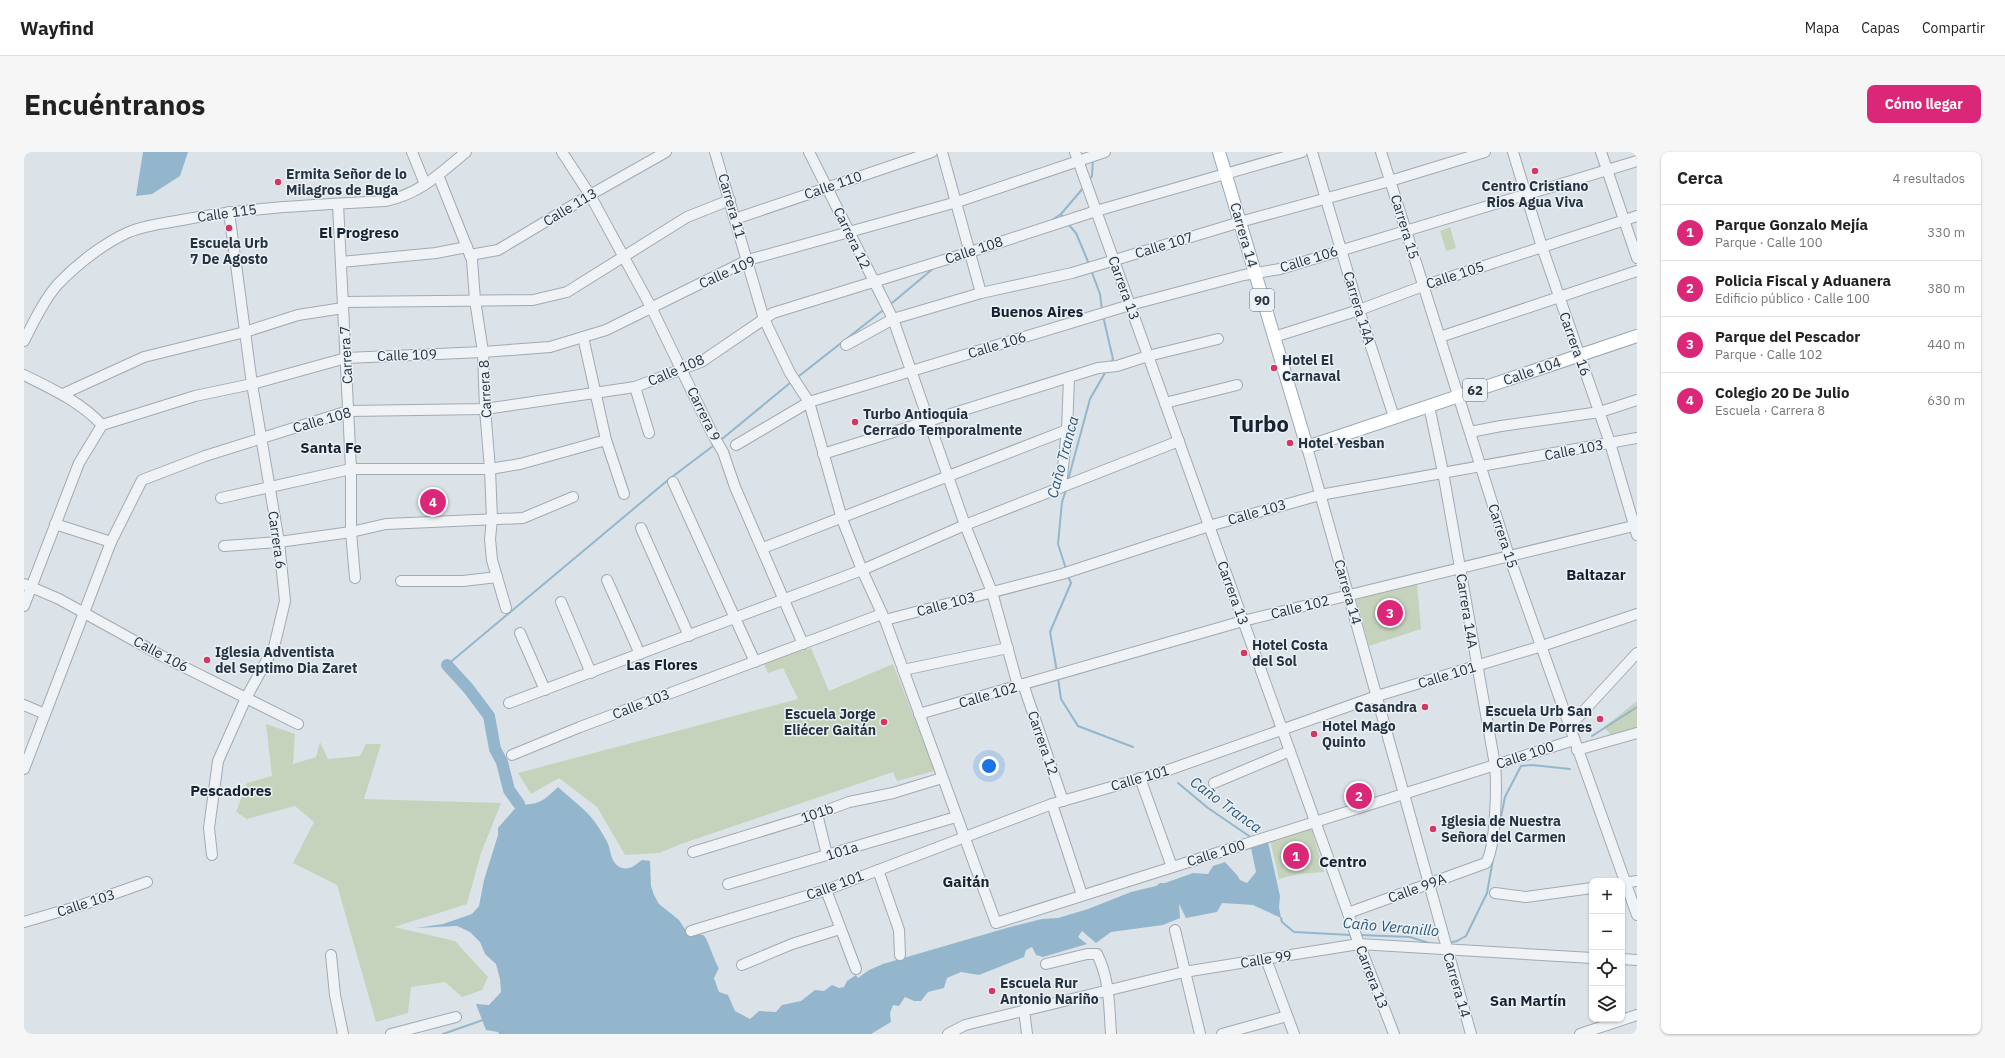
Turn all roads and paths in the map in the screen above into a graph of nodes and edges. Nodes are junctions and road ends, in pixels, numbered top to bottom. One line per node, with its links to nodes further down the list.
1 (412, 152): 24 (street)
2 (466, 152): 22 (street, Calle 115)
3 (562, 152): 26 (street, Carrera 9)
4 (666, 152): 26 (street, Calle 113)
5 (715, 152): 29 (street, Carrera 11)
6 (809, 152): 25 (street, Carrera 12)
7 (932, 152): 25 (street, Calle 110)
8 (942, 152): 30 (street)
9 (1219, 152): 21 (main road, Carrera 14 / 90)
10 (1227, 152): 21 (main road, Carrera 14 / 90)
11 (1302, 152): 21 (street, Calle 108)
12 (1312, 152): 28 (street, Carrera 14A)
13 (1381, 152): 23 (street, Carrera 15)
14 (1485, 152): 23 (street, Calle 107)
15 (1513, 152): 27 (street, Carrera 16)
16 (1601, 152): 20 (street)
17 (1098, 154): 18 (street, Calle 109)
18 (1076, 156): 30 (street, Calle 109); 32 (street, Carrera 13)
19 (1637, 161): 20 (street, Calle 106)
20 (1608, 171): 27 (street, Calle 106); 36 (street)
21 (1229, 173): 32 (street, Calle 108); 37 (main road, Carrera 14 / 90)
22 (438, 175): 24 (street, Calle 115); 42 (street, Carrera 8)
23 (1390, 181): 28 (street, Calle 107); 38 (street, Carrera 15)
24 (425, 184): 31 (street, Calle 115)
25 (827, 187): 35 (street, Calle 110); 39 (street, Carrera 12)
26 (590, 195): 42 (street, Calle 113); 44 (street, Carrera 9)
27 (1526, 195): 38 (street, Calle 106); 40 (street, Carrera 16)
28 (1326, 198): 37 (street, Calle 107); 41 (street, Carrera 14A)
29 (730, 200): 35 (street, Carrera 11); 44 (street)
30 (957, 202): 39 (street, Calle 109); 43 (street)
31 (338, 204): 33 (street, Calle 115); 48 (street, Carrera 7)
32 (1096, 211): 43 (street, Calle 108); 47 (street, Carrera 13)
33 (229, 212): 62 (street, Carrera 6); 68 (street, Calle 115)
34 (1637, 216): 36 (street, Calle 105)
35 (735, 218): 46 (street, Carrera 11)
36 (1624, 220): 40 (street, Calle 105); 45 (street)
37 (1244, 221): 47 (street, Calle 107); 50 (main road, Carrera 14 / 90)
38 (1406, 230): 41 (street, Calle 106); 52 (street, Carrera 15)
39 (850, 233): 46 (street, Calle 109); 51 (street, Carrera 12)
40 (1542, 247): 52 (street, Calle 105); 54 (street, Carrera 16)
41 (1341, 250): 50 (street, Calle 106); 59 (street, Carrera 14A)
42 (469, 251): 48 (street, Calle 113); 55 (street, Carrera 8)
43 (970, 252): 51 (street, Calle 108); 53 (street)
44 (623, 258): 55 (street); 58 (street, Carrera 9)
45 (1637, 258)
46 (748, 260): 58 (street, Calle 109); 60 (street, Carrera 11)
47 (1114, 260): 53 (street, Calle 107); 57 (street, Carrera 13)
48 (341, 262): 56 (street, Carrera 7)
49 (1637, 271): 54 (street)
50 (1259, 273): 57 (street, Calle 106); 63 (main road, Carrera 14 / 90)
51 (873, 281): 60 (street, Calle 108); 61 (street, Carrera 12)
52 (1423, 286): 59 (street, Calle 105); 66 (street, Carrera 15)
53 (982, 293): 61 (street, Calle 107)
54 (1559, 297): 66 (street); 71 (street, Carrera 16)
55 (475, 300): 56 (street); 70 (street, Carrera 8)
56 (343, 305): 62 (street); 73 (street, Carrera 7)
57 (1130, 306): 72 (street, Carrera 13); 75 (street, Calle 106)
58 (651, 307): 65 (street, Calle 109); 74 (street, Carrera 9)
59 (1359, 310): 63 (street, Calle 105); 91 (street, Carrera 14A)
60 (764, 319): 74 (street, Calle 108); 85 (street, Carrera 11)
61 (892, 319): 69 (street, Calle 107); 75 (street)
62 (245, 332): 78 (street, Carrera 6); 81 (street)
63 (1277, 336): 103 (main road, Carrera 14 / 90)
64 (1637, 336): 71 (main road, Calle 104 / 62)
65 (583, 337): 70 (street, Calle 109); 82 (street)
66 (1440, 337): 83 (street, Carrera 15)
67 (1218, 339): 72 (street)
68 (24, 341)
69 (846, 345)
70 (483, 352): 73 (street, Calle 109); 88 (street, Carrera 8)
71 (1579, 355): 83 (main road, Calle 104 / 62); 90 (street, Carrera 16)
72 (1148, 356): 77 (street); 86 (street, Carrera 13)
73 (346, 358): 78 (street, Calle 109); 89 (street, Carrera 7)
74 (683, 370): 80 (street, Calle 108); 128 (street, Carrera 9)
75 (911, 371): 85 (street, Calle 106); 92 (street)
76 (24, 375): 81 (street)
77 (1068, 378): 92 (street); 94 (street)
78 (252, 384): 93 (street, Calle 109); 98 (street, Carrera 6)
79 (1237, 385): 86 (street)
80 (635, 387): 82 (street, Calle 108); 96 (street)
81 (63, 394): 93 (street)
82 (596, 394): 88 (street, Calle 108); 99 (street)
83 (1459, 396): 87 (main road, Calle 104 / 62); 95 (street, Carrera 15)
84 (1637, 400): 90 (street)
85 (810, 402): 102 (street, Calle 106); 104 (street)
86 (1165, 403): 100 (street, Carrera 13)
87 (1429, 406): 91 (main road, Calle 104 / 62); 108 (street, Carrera 14A)
88 (485, 409): 89 (street, Calle 108); 107 (street, Carrera 8)
89 (348, 411): 98 (street, Calle 108); 106 (street, Carrera 7)
90 (1600, 412): 95 (street); 101 (street, Carrera 16)
91 (1394, 417): 103 (main road, Calle 104 / 62)
92 (928, 423): 104 (street); 109 (street)
93 (102, 425): 119 (street)
94 (1067, 430): 109 (street); 112 (street)
95 (1470, 432): 105 (street, Carrera 15)
96 (649, 433)
97 (1637, 438): 101 (street, Calle 103)
98 (261, 439): 111 (street, Carrera 6); 125 (street, Calle 108)
99 (606, 440): 107 (street); 113 (street)
100 (1179, 441): 112 (street); 121 (street, Carrera 13)
101 (1610, 443): 105 (street, Calle 103); 123 (street, Carrera 16)
102 (736, 445)
103 (1310, 446): 114 (street, Carrera 14)
104 (823, 454): 117 (street)
105 (1481, 467): 108 (street, Calle 103); 129 (street, Carrera 15)
106 (350, 469): 107 (street); 111 (street); 124 (street, Carrera 7)
107 (490, 469): 118 (street, Carrera 8)
108 (1443, 472): 114 (street, Calle 103); 130 (street, Carrera 14A)
109 (948, 477): 117 (street); 120 (street, Carrera 12)
110 (673, 482): 146 (street)
111 (269, 486): 116 (street); 126 (street, Carrera 6)
112 (1062, 486): 120 (street)
113 (624, 494)
114 (1320, 495): 121 (street, Calle 103); 138 (street, Carrera 14)
115 (573, 497): 118 (street)
116 (221, 498)
117 (842, 518): 128 (street); 131 (street)
118 (492, 519): 124 (street); 132 (street, Carrera 8)
119 (55, 524): 125 (street); 136 (street)
120 (965, 525): 131 (street); 137 (street, Carrera 12)
121 (1209, 526): 137 (street, Calle 103); 147 (street, Carrera 13)
122 (641, 528): 149 (street)
123 (1636, 529): 129 (street, Calle 102)
124 (351, 532): 126 (street); 133 (street, Carrera 7)
125 (111, 542): 143 (street, Calle 108)
126 (279, 542): 127 (street); 162 (street, Carrera 6)
127 (224, 546)
128 (763, 548): 139 (street, Carrera 9)
129 (1509, 556): 130 (street, Calle 102); 151 (street, Carrera 15)
130 (1460, 567): 138 (street, Calle 102); 156 (street, Carrera 14A)
131 (862, 570): 139 (street); 145 (street)
132 (496, 577): 135 (street); 142 (street, Carrera 8)
133 (355, 578)
134 (607, 580): 154 (street)
135 (401, 582)
136 (28, 586): 141 (street); 143 (street, Calle 106)
137 (992, 592): 145 (street, Calle 103); 152 (street, Carrera 12)
138 (1348, 595): 147 (street, Calle 102); 161 (street, Carrera 14)
139 (785, 600): 146 (street); 150 (street, Carrera 9)
140 (561, 602): 158 (street)
141 (24, 606)
142 (506, 608)
143 (83, 611): 162 (street, Calle 106); 165 (street, Calle 108)
144 (1637, 614): 151 (street, Calle 101)
145 (883, 617): 150 (street, Calle 103); 157 (street)
146 (736, 618): 149 (street); 155 (street)
147 (1243, 621): 159 (street, Calle 102); 169 (street, Carrera 13)
148 (520, 633): 160 (street)
149 (689, 636): 154 (street)
150 (803, 644): 155 (street, Calle 103)
151 (1542, 646): 156 (street, Calle 101); 168 (street, Carrera 15)
152 (1008, 648): 157 (street); 159 (street, Carrera 12)
153 (1637, 653): 168 (street)
154 (640, 654): 158 (street)
155 (755, 662): 173 (street, Calle 103)
156 (1476, 665): 161 (street, Calle 101); 174 (street, Carrera 14A)
157 (903, 670): 166 (street)
158 (591, 673): 160 (street)
159 (1021, 685): 166 (street, Calle 102); 180 (street, Carrera 12)
160 (544, 690): 163 (street)
161 (1377, 696): 169 (street, Calle 101); 179 (street, Carrera 14)
162 (246, 698): 167 (street, Calle 106); 187 (street, Carrera 6)
163 (509, 703)
164 (24, 705): 165 (street)
165 (44, 714): 175 (street, Calle 108)
166 (919, 714): 176 (street)
167 (298, 724)
168 (1569, 727): 171 (street, Carrera 15)
169 (1282, 729): 172 (street, Carrera 13); 177 (street, Calle 101)
170 (1637, 733): 171 (street, Calle 100)
171 (1575, 745): 174 (street, Calle 100); 192 (street, Carrera 15)
172 (1290, 751): 178 (street); 184 (street, Carrera 13)
173 (512, 755)
174 (1495, 765): 179 (street, Calle 100); 189 (street, Carrera 14A)
175 (24, 769)
176 (942, 778): 182 (street, 101b); 183 (street)
177 (1140, 778): 180 (street, Calle 101); 190 (street)
178 (1214, 783)
179 (1404, 794): 184 (street, Calle 100); 197 (street, Carrera 14)
180 (1063, 801): 181 (street, Calle 101)
181 (1052, 804): 185 (street, Calle 101); 202 (street)
182 (817, 814): 186 (street, 101b); 188 (street)
183 (956, 817): 185 (street); 188 (street, 101a)
184 (1316, 821): 190 (street, Calle 100); 203 (street, Carrera 13)
185 (964, 837): 191 (street, Calle 101); 202 (street, Calle 100)
186 (693, 852)
187 (212, 855)
188 (827, 855): 196 (street, 101a)
189 (1486, 863): 197 (street, Calle 99A)
190 (1172, 867): 202 (street, Calle 100)
191 (878, 870): 200 (street, Calle 101); 212 (street)
192 (1622, 878)
193 (1637, 881): 195 (street)
194 (147, 882): 205 (street, Calle 103)
195 (1625, 883)
196 (728, 884)
197 (1430, 884): 203 (street, Calle 99A); 210 (street, Carrera 14)
198 (1625, 885): 204 (street, Carrera 15)
199 (1589, 888): 201 (street)
200 (826, 890): 206 (street); 208 (street, Calle 101)
201 (1495, 893)
202 (1082, 895)
203 (1348, 913): 209 (street, Carrera 13)
204 (1637, 915)
205 (24, 922)
206 (840, 929): 218 (street); 219 (street)
207 (1175, 930): 220 (street)
208 (691, 931)
209 (1358, 942): 210 (street, Calle 99); 214 (street, Calle 99); 235 (street, Carrera 13)
210 (1446, 945): 213 (street, Calle 99); 236 (street, Carrera 14)
211 (330, 955): 227 (street)
212 (900, 955)
213 (1589, 958)
214 (1266, 959): 220 (street, Calle 99); 224 (street)
215 (1625, 959): 216 (street)
216 (1637, 960)
217 (1046, 964): 221 (street)
218 (742, 965)
219 (856, 969)
220 (1184, 972): 221 (street, Calle 99); 232 (street)
221 (1109, 991): 222 (street, Calle 99); 231 (street)
222 (1024, 1010): 229 (street, Calle 99); 230 (street)
223 (1637, 1015): 226 (street)
224 (1287, 1016): 233 (street); 234 (street)
225 (456, 1017): 228 (street)
226 (1598, 1031): 237 (street)
227 (343, 1034)
228 (391, 1034)
229 (948, 1034)
230 (1027, 1034)
231 (1111, 1034)
232 (1200, 1034)
233 (1222, 1034)
234 (1294, 1034)
235 (1394, 1034)
236 (1471, 1034)
237 (1580, 1034)

